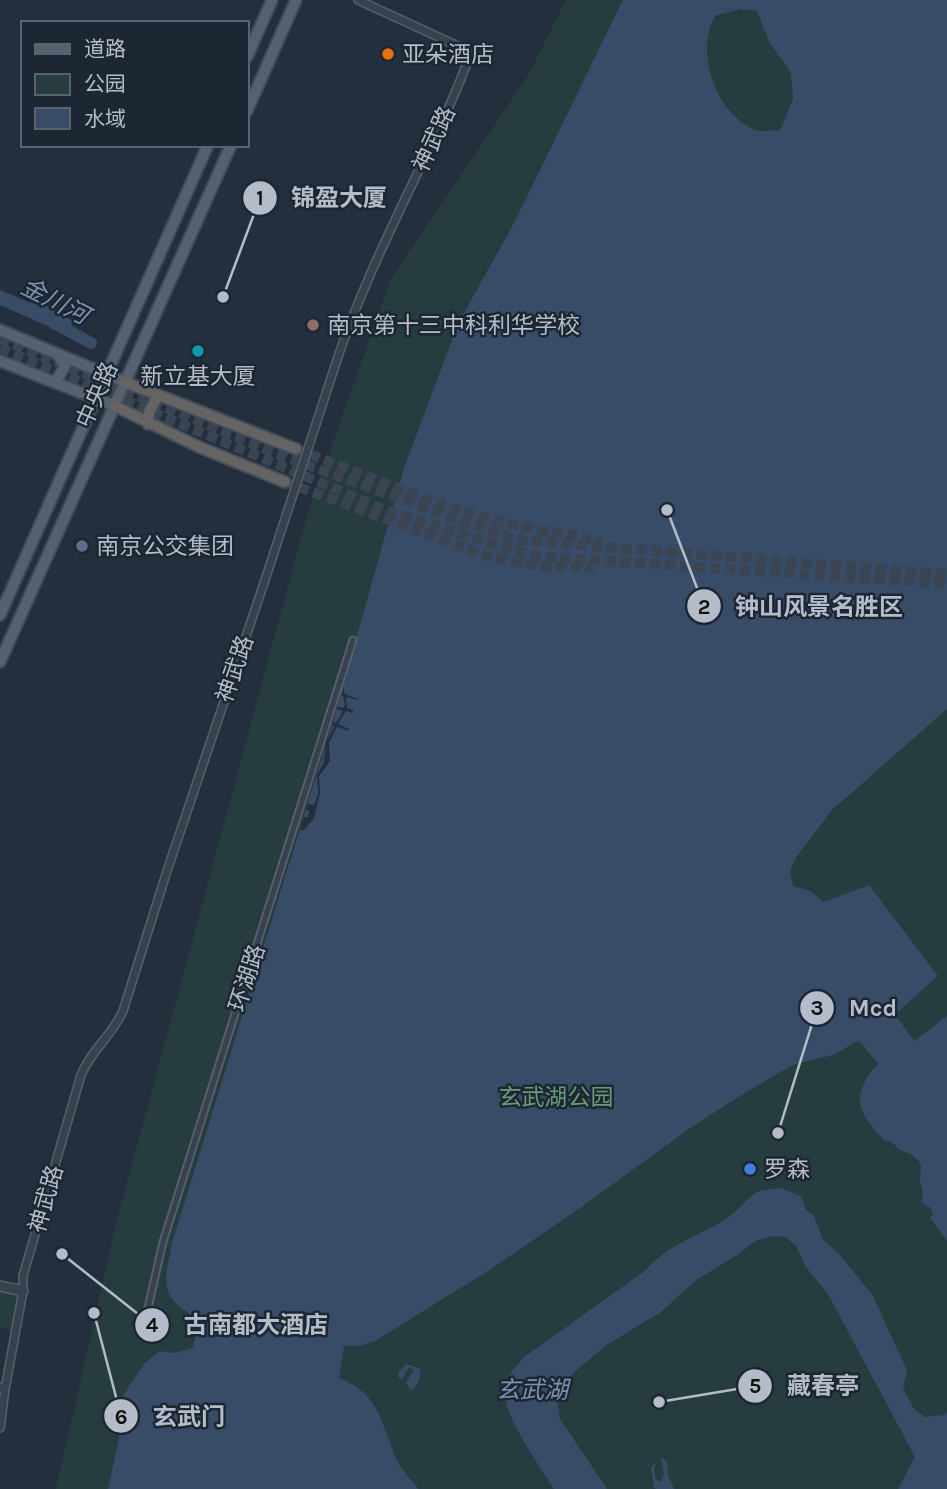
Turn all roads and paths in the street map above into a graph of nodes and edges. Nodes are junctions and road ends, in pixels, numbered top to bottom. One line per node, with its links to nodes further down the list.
1 (272, 0): 4 (main road)
2 (296, 0): 5 (main road)
3 (358, 0): 24 (street, 神武路, bridge)
4 (248, 55)
5 (248, 109)
6 (207, 147): 11 (main road, 中央路)
7 (230, 147): 12 (main road, 中央路)
8 (0, 330): 9 (main road)
9 (58, 355): 11 (main road); 13 (main road)
10 (0, 361): 13 (main road)
11 (105, 374): 12 (main road); 15 (main road, 中央路)
12 (125, 382): 14 (highway); 16 (main road, 中央路)
13 (55, 383): 15 (main road)
14 (158, 395): 17 (highway); 18 (highway)
15 (95, 399): 16 (main road); 20 (main road, 中央路)
16 (115, 406): 17 (highway); 22 (main road, 中央路)
17 (148, 424): 19 (highway)
18 (296, 449)
19 (285, 482)
20 (0, 615)
21 (353, 640): 25 (street, 环湖路)
22 (0, 662)
23 (0, 1286): 24 (street)
24 (23, 1291): 26 (street, 神武路)
25 (146, 1317)
26 (2, 1388): 27 (street, 神武路)
27 (0, 1428)

